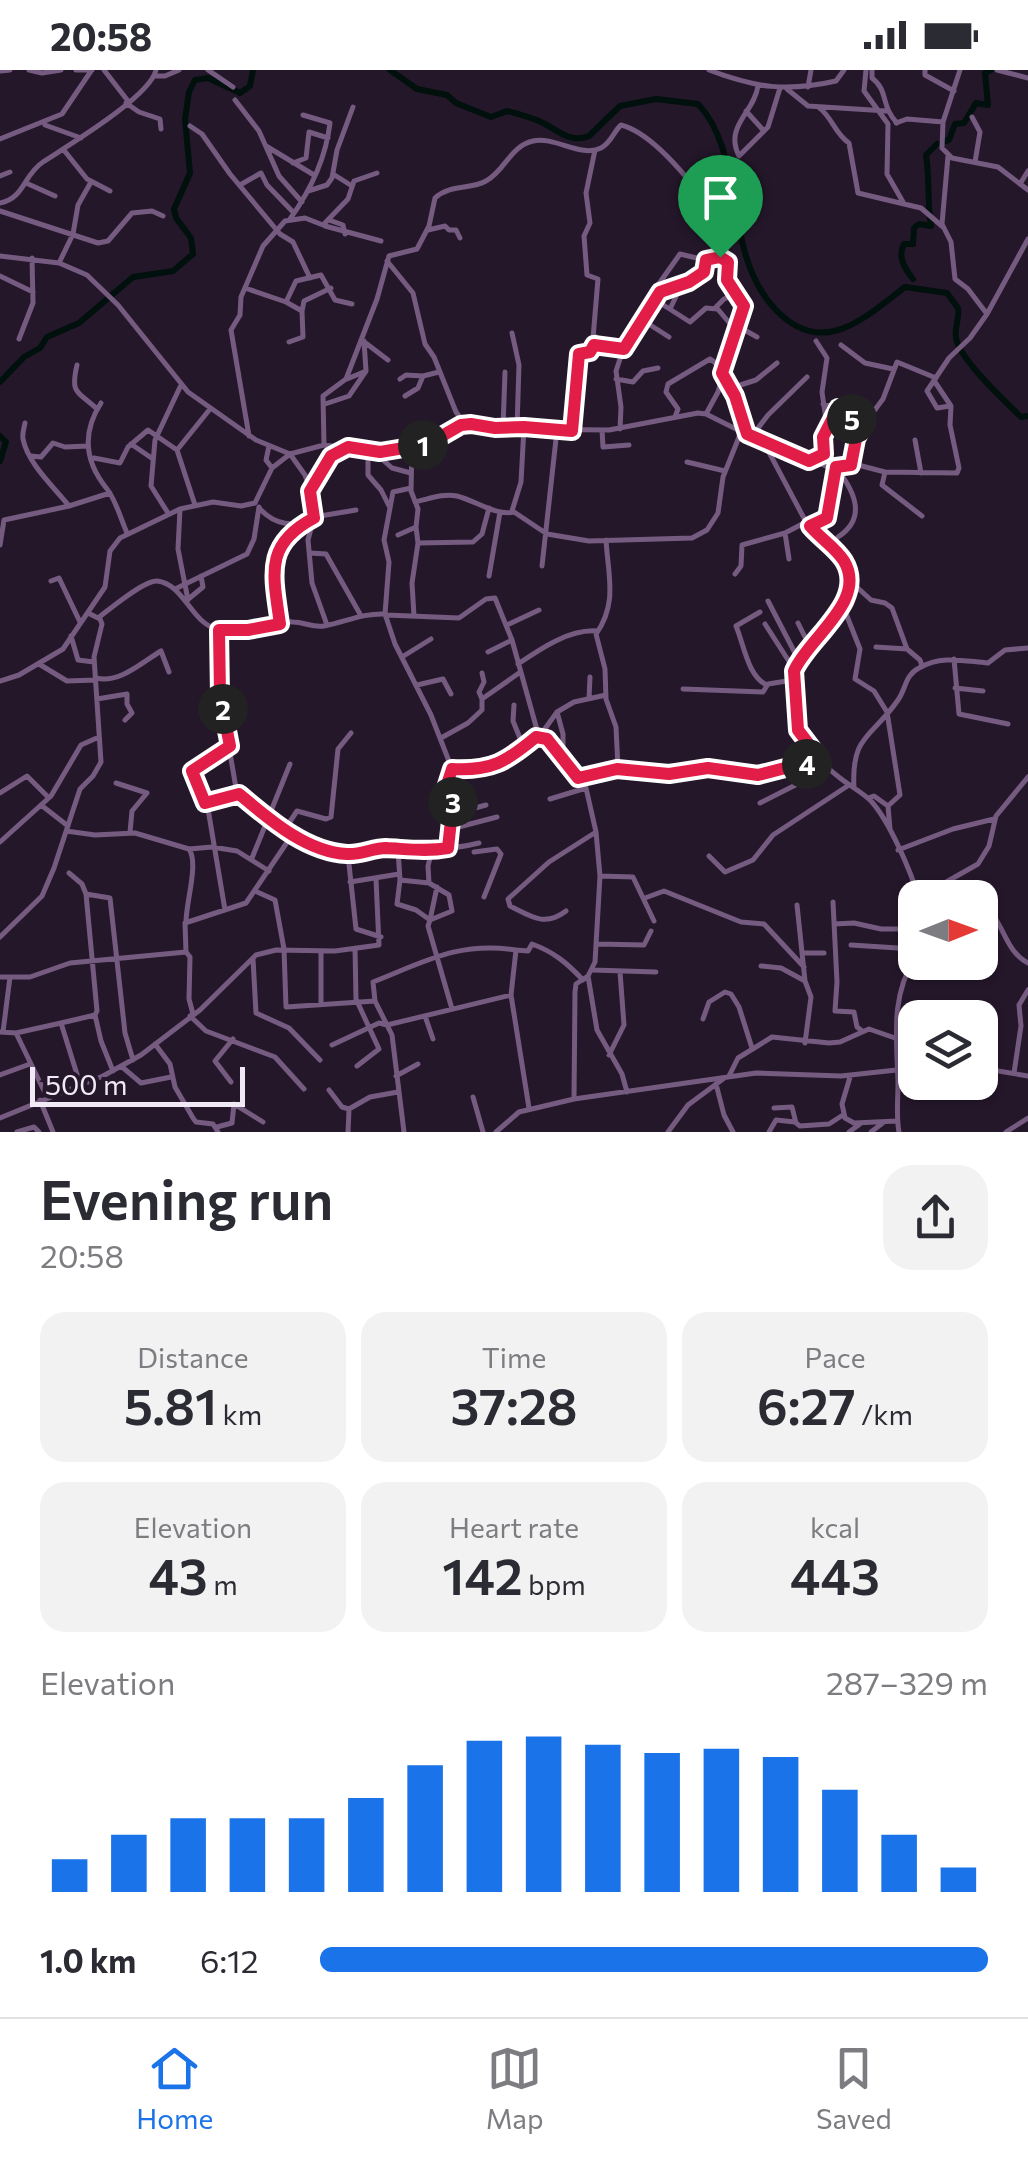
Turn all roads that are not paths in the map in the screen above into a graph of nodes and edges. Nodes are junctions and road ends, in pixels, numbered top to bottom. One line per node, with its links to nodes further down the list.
1 (10, 70): 15 (street)
2 (29, 70): 3 (street)
3 (61, 70)
4 (76, 70): 16 (street)
5 (104, 70): 25 (street)
6 (179, 70): 17 (street)
7 (208, 70): 20 (street)
8 (709, 70): 19 (street)
9 (811, 70): 21 (street)
10 (844, 70): 21 (street)
11 (869, 70): 29 (street); 29 (street)
12 (925, 70): 23 (street)
13 (960, 70): 23 (street)
14 (997, 70): 18 (street)
15 (0, 71)
16 (92, 71): 34 (street)
17 (156, 73): 25 (street)
18 (1028, 78)
19 (758, 86): 22 (street); 28 (street)
20 (233, 87)
21 (808, 87): 22 (street)
22 (783, 88): 27 (street); 38 (street)
23 (954, 91): 32 (street)
24 (235, 100): 42 (street)
25 (126, 102): 37 (street); 41 (street)
26 (353, 106): 51 (street)
27 (818, 106): 29 (street); 65 (street)
28 (746, 111): 38 (street); 38 (street)
29 (884, 112): 33 (street); 35 (street)
30 (303, 115): 39 (street)
31 (972, 118): 47 (street)
32 (943, 122): 33 (street); 45 (street)
33 (897, 123): 35 (street)
34 (42, 124): 40 (street); 41 (street)
35 (888, 124): 65 (street)
36 (190, 126): 57 (street)
37 (161, 129)
38 (764, 130)
39 (328, 138): 46 (street); 52 (street)
40 (0, 139)
41 (82, 139): 43 (street)
42 (264, 145): 46 (street); 63 (street)
43 (63, 149): 54 (street); 55 (street)
44 (595, 150): 73 (street); 80 (street); 108 (street)
45 (948, 156): 47 (street); 71 (street)
46 (294, 162): 52 (street)
47 (975, 162): 56 (street)
48 (1028, 171): 56 (street)
49 (10, 172): 53 (street)
50 (377, 173): 58 (street)
51 (333, 174): 58 (street); 61 (street)
52 (314, 175): 61 (street)
53 (0, 176)
54 (92, 182): 60 (street); 74 (street)
55 (26, 184): 62 (street); 64 (street)
56 (1020, 184): 59 (street)
57 (239, 185): 68 (street); 72 (street)
58 (352, 186): 69 (street)
59 (1028, 190)
60 (110, 191)
61 (308, 191): 63 (street)
62 (55, 196)
63 (302, 202): 68 (street)
64 (0, 203)
65 (902, 203): 71 (street)
66 (0, 211): 74 (street)
67 (163, 216): 74 (street)
68 (292, 216): 70 (street); 72 (street)
69 (329, 220): 70 (street); 75 (street)
70 (322, 226): 75 (street)
71 (942, 227): 98 (street)
72 (276, 230): 86 (street); 88 (street)
73 (428, 230): 76 (street); 83 (street)
74 (73, 234): 84 (street)
75 (345, 234): 78 (street)
76 (460, 238)
77 (1028, 239): 98 (street)
78 (382, 240)
79 (0, 256): 81 (street)
80 (720, 257): 82 (street); 91 (street)
81 (32, 258): 84 (street); 90 (street)
82 (706, 260): 87 (street); 92 (street)
83 (387, 261): 105 (street); 117 (street)
84 (60, 262): 126 (street)
85 (0, 276): 90 (street)
86 (310, 278): 89 (street); 93 (street)
87 (682, 284): 92 (street); 95 (street)
88 (245, 288): 93 (street); 148 (street)
89 (331, 288): 94 (street); 97 (street)
90 (34, 292): 103 (street)
91 (736, 294): 96 (street); 100 (street)
92 (653, 299): 95 (street); 99 (street)
93 (286, 302): 97 (street)
94 (352, 304)
95 (670, 308): 96 (street)
96 (716, 308): 100 (street)
97 (302, 311): 107 (street)
98 (987, 314): 125 (street)
99 (644, 322): 104 (street); 110 (street)
100 (738, 330): 102 (street); 119 (street)
101 (512, 333): 139 (street)
102 (757, 337)
103 (20, 338)
104 (669, 338)
105 (362, 340): 111 (street); 116 (street); 122 (street)
106 (816, 341): 130 (street)
107 (290, 342)
108 (597, 345): 110 (street); 145 (street)
109 (841, 345): 115 (street)
110 (624, 349): 124 (street)
111 (388, 360)
112 (777, 363): 127 (street)
113 (77, 366): 154 (street)
114 (658, 368): 124 (street)
115 (894, 370): 125 (street); 138 (street)
116 (366, 372): 122 (street); 129 (street)
117 (439, 372): 120 (street); 137 (street)
118 (505, 372): 141 (street)
119 (722, 373): 127 (street); 134 (street); 135 (street)
120 (423, 376): 123 (street); 128 (street)
121 (807, 378): 147 (street)
122 (346, 379): 129 (street)
123 (400, 379)
124 (616, 379): 142 (street)
125 (935, 380): 131 (street); 131 (street)
126 (181, 385): 133 (street); 146 (street)
127 (731, 388): 147 (street)
128 (405, 396)
129 (325, 404): 152 (street)
130 (822, 404): 132 (street); 140 (street)
131 (951, 406): 174 (street)
132 (838, 408): 138 (street); 140 (street)
133 (210, 410): 148 (street); 158 (street)
134 (706, 414): 135 (street); 147 (street)
135 (675, 417): 142 (street)
136 (25, 423): 162 (street)
137 (465, 424): 141 (street); 156 (street)
138 (864, 424): 168 (street)
139 (521, 427): 141 (street); 143 (street); 189 (street)
140 (827, 427): 161 (street)
141 (503, 428)
142 (620, 429): 144 (street)
143 (557, 430): 145 (street); 197 (street)
144 (602, 430): 145 (street); 153 (street)
145 (572, 431)
146 (156, 434): 151 (street); 158 (street); 164 (street)
147 (747, 434): 150 (street); 171 (street)
148 (249, 436): 155 (street)
149 (915, 440): 174 (street)
150 (764, 443): 165 (street); 193 (street)
151 (131, 444): 163 (street); 164 (street)
152 (324, 445): 157 (street); 160 (street)
153 (630, 445)
154 (88, 446): 162 (street); 163 (street)
155 (269, 446): 160 (street); 169 (street)
156 (412, 446): 159 (street); 172 (street)
157 (348, 447): 159 (street); 177 (street)
158 (177, 450): 182 (street)
159 (371, 451): 175 (street); 184 (street)
160 (290, 454): 169 (street); 177 (street)
161 (824, 454): 165 (street); 167 (street)
162 (31, 456): 181 (street)
163 (93, 458): 178 (street)
164 (153, 459): 187 (street)
165 (809, 461): 167 (street)
166 (686, 462): 171 (street)
167 (826, 466): 170 (street)
168 (849, 466): 170 (street); 173 (street); 176 (street)
169 (272, 468): 180 (street)
170 (836, 468): 176 (street); 193 (street)
171 (725, 471): 200 (street)
172 (411, 472): 175 (street); 175 (street)
173 (885, 472): 174 (street); 190 (street)
174 (920, 474)
175 (403, 482): 179 (street); 184 (street)
176 (848, 482): 199 (street)
177 (310, 491): 191 (street)
178 (110, 493): 181 (street); 195 (street)
179 (415, 502): 185 (street); 194 (street)
180 (257, 505): 182 (street); 192 (street); 207 (street)
181 (69, 506): 202 (street)
182 (196, 506): 183 (street)
183 (180, 508): 187 (street); 211 (street)
184 (390, 508): 220 (street)
185 (489, 508): 188 (street); 201 (street)
186 (356, 510): 191 (street)
187 (168, 512): 195 (street)
188 (500, 512): 189 (street); 208 (street)
189 (512, 512): 197 (street)
190 (922, 516)
191 (314, 517): 192 (street); 203 (street)
192 (302, 524): 225 (street)
193 (808, 524): 196 (street); 209 (street)
194 (416, 527): 198 (street); 201 (street)
195 (127, 533): 217 (street)
196 (785, 533): 204 (street); 206 (street)
197 (547, 534): 200 (street); 205 (street)
198 (398, 535)
199 (838, 537)
200 (606, 540): 230 (street)
201 (418, 543): 221 (street)
202 (0, 545)
203 (310, 552): 219 (street); 228 (street)
204 (789, 559)
205 (542, 566)
206 (735, 574)
207 (202, 576): 211 (street); 213 (street)
208 (489, 576)
209 (850, 580): 215 (street); 236 (street)
210 (52, 581): 223 (street)
211 (186, 584): 212 (street); 213 (street)
212 (175, 589): 213 (street); 222 (street)
213 (186, 601): 229 (street)
214 (768, 601): 238 (street)
215 (842, 604): 245 (street); 264 (street)
216 (539, 610): 227 (street)
217 (88, 612): 222 (street); 223 (street)
218 (760, 612): 253 (street)
219 (360, 614): 220 (street); 228 (street)
220 (385, 614): 221 (street); 239 (street)
221 (414, 616): 227 (street)
222 (98, 618): 241 (street)
223 (80, 622): 231 (street)
224 (798, 623): 238 (street)
225 (280, 624): 228 (street); 229 (street)
226 (766, 624): 245 (street)
227 (507, 625): 233 (street)
228 (327, 626)
229 (219, 630): 271 (street)
230 (596, 630): 244 (street); 258 (street)
231 (71, 636): 241 (street); 242 (street)
232 (431, 639): 239 (street)
233 (512, 640): 237 (street); 244 (street)
234 (876, 647): 236 (street)
235 (1028, 648): 240 (street)
236 (906, 650): 243 (street)
237 (488, 652)
238 (796, 655): 245 (street)
239 (402, 658): 252 (street)
240 (954, 659): 243 (street); 255 (street)
241 (94, 662): 249 (street)
242 (38, 664): 249 (street); 250 (street)
243 (922, 666): 264 (street)
244 (519, 668): 261 (street); 269 (street)
245 (792, 668): 251 (street)
246 (169, 672): 249 (street)
247 (482, 672): 261 (street)
248 (590, 676): 259 (street)
249 (96, 679): 260 (street)
250 (0, 680)
251 (793, 680): 253 (street); 274 (street)
252 (417, 684): 257 (street); 270 (street)
253 (767, 685): 254 (street)
254 (683, 688)
255 (955, 688): 256 (street); 266 (street)
256 (984, 692)
257 (451, 694)
258 (606, 696): 259 (street); 278 (street)
259 (588, 699): 263 (street)
260 (96, 700): 265 (street); 268 (street)
261 (482, 700): 270 (street)
262 (514, 705): 272 (street)
263 (556, 712): 269 (street); 273 (street)
264 (887, 712): 282 (street); 293 (street)
265 (125, 720)
266 (1008, 724)
267 (351, 733): 299 (street)
268 (100, 736): 286 (street); 298 (street)
269 (539, 737): 272 (street); 273 (street)
270 (441, 738): 277 (street)
271 (230, 746): 285 (street); 289 (street)
272 (524, 748): 277 (street)
273 (563, 756): 280 (street)
274 (820, 759): 276 (street); 278 (street)
275 (290, 764): 296 (street)
276 (829, 768): 282 (street); 290 (street)
277 (452, 769): 294 (street)
278 (617, 769): 280 (street)
279 (1028, 777): 297 (street)
280 (578, 778): 283 (street)
281 (116, 782): 301 (street)
282 (852, 787): 288 (street); 315 (street)
283 (586, 788): 287 (street); 302 (street)
284 (0, 794): 286 (street)
285 (240, 794): 289 (street); 296 (street)
286 (49, 798): 292 (street)
287 (550, 798)
288 (868, 798): 293 (street); 303 (street)
289 (207, 803): 307 (street)
290 (760, 803)
291 (486, 804): 294 (street)
292 (42, 805): 298 (street); 305 (street)
293 (888, 806): 303 (street)
294 (453, 814): 300 (street)
295 (496, 817): 300 (street)
296 (271, 818): 299 (street); 316 (street)
297 (994, 820): 312 (street); 323 (street)
298 (67, 828): 301 (street); 342 (street)
299 (285, 828): 304 (street)
300 (451, 829): 308 (street)
301 (130, 832): 309 (street)
302 (596, 832): 319 (street); 334 (street)
303 (890, 832): 312 (street)
304 (292, 834): 314 (street); 317 (street)
305 (0, 842)
306 (479, 843): 308 (street)
307 (212, 847): 309 (street); 316 (street); 333 (street)
308 (448, 848): 311 (street)
309 (188, 850): 338 (street)
310 (398, 850): 311 (street); 314 (street); 320 (street)
311 (432, 850): 325 (street)
312 (898, 850): 322 (street)
313 (474, 852): 329 (street)
314 (348, 854): 324 (street)
315 (709, 856)
316 (252, 858): 317 (street)
317 (269, 871): 327 (street)
318 (69, 874): 328 (street)
319 (600, 876): 330 (street); 344 (street)
320 (400, 877): 321 (street); 325 (street); 336 (street)
321 (376, 879): 324 (street); 343 (street)
322 (912, 880)
323 (950, 880)
324 (350, 882): 343 (street)
325 (428, 883): 326 (street)
326 (437, 887): 336 (street); 336 (street)
327 (255, 891): 333 (street); 348 (street)
328 (86, 894): 355 (street); 357 (street)
329 (484, 897)
330 (646, 898): 337 (street); 360 (street)
331 (833, 902): 339 (street)
332 (797, 905): 352 (street)
333 (225, 910): 338 (street)
334 (566, 912)
335 (998, 919): 358 (street)
336 (430, 920): 354 (street)
337 (654, 921)
338 (186, 922): 351 (street)
339 (834, 924): 340 (street); 384 (street)
340 (898, 929)
341 (651, 932): 344 (street)
342 (0, 937)
343 (381, 937): 346 (street)
344 (598, 944): 361 (street)
345 (851, 944): 347 (street)
346 (355, 948): 349 (street); 372 (street)
347 (898, 948)
348 (284, 950): 349 (street); 356 (street); 373 (street)
349 (321, 950): 373 (street)
350 (516, 950): 354 (street); 366 (street); 370 (street)
351 (186, 952): 355 (street); 378 (street)
352 (804, 953): 353 (street); 360 (street)
353 (824, 953)
354 (434, 955): 371 (street); 376 (street)
355 (115, 958): 357 (street); 395 (street)
356 (253, 959): 378 (street); 396 (street)
357 (92, 960): 365 (street); 377 (street)
358 (1028, 963)
359 (761, 966): 368 (street)
360 (804, 967): 368 (street)
361 (593, 970): 362 (street); 366 (street)
362 (620, 972): 363 (street); 394 (street)
363 (656, 972)
364 (0, 976): 365 (street)
365 (10, 977): 385 (street)
366 (586, 978): 394 (street); 420 (street)
367 (905, 980): 387 (street)
368 (805, 981): 390 (street)
369 (1028, 990): 375 (street)
370 (511, 995): 376 (street); 421 (street)
371 (375, 1000): 372 (street); 382 (street)
372 (357, 1002): 373 (street); 383 (street)
373 (322, 1004)
374 (1028, 1006): 375 (street)
375 (1018, 1010): 404 (street)
376 (452, 1011): 379 (street)
377 (96, 1014): 381 (street); 402 (street)
378 (192, 1015): 388 (street); 391 (street)
379 (424, 1016): 382 (street); 389 (street)
380 (703, 1019): 393 (street)
381 (60, 1023): 386 (street); 412 (street)
382 (387, 1025): 383 (street); 407 (street)
383 (370, 1027): 392 (street); 400 (street)
384 (862, 1030): 387 (street); 390 (street)
385 (2, 1032): 386 (street)
386 (16, 1033): 397 (street)
387 (895, 1038): 401 (street)
388 (233, 1039): 411 (street); 414 (street)
389 (433, 1040)
390 (805, 1043): 393 (street)
391 (155, 1044): 395 (street); 410 (street)
392 (332, 1046)
393 (752, 1048): 408 (street)
394 (608, 1055): 417 (street)
395 (133, 1060): 399 (street)
396 (320, 1060)
397 (30, 1063): 405 (street); 419 (street)
398 (418, 1064): 407 (street)
399 (121, 1066): 402 (street); 410 (street)
400 (357, 1066)
401 (897, 1068): 406 (street); 428 (street)
402 (112, 1071): 412 (street)
403 (998, 1071): 404 (street)
404 (1014, 1073): 409 (street)
405 (0, 1075)
406 (850, 1075): 408 (street); 424 (street)
407 (396, 1076): 416 (street)
408 (727, 1076): 413 (street); 417 (street)
409 (1028, 1076)
410 (172, 1077): 432 (street)
411 (231, 1082)
412 (80, 1084): 419 (street)
413 (716, 1084): 440 (street); 441 (street)
414 (304, 1089)
415 (329, 1090): 423 (street)
416 (398, 1092): 423 (street); 437 (street)
417 (627, 1092): 420 (street)
418 (473, 1097): 438 (street)
419 (44, 1099): 425 (street); 435 (street)
420 (574, 1099): 421 (street)
421 (529, 1108): 439 (street)
422 (774, 1108): 430 (street)
423 (349, 1109): 436 (street)
424 (843, 1115): 430 (street); 431 (street)
425 (0, 1118)
426 (1028, 1118): 446 (street)
427 (888, 1120): 428 (street); 431 (street); 444 (street)
428 (897, 1121): 445 (street)
429 (263, 1122): 432 (street)
430 (795, 1122): 442 (street)
431 (860, 1124): 443 (street)
432 (218, 1129)
433 (17, 1132): 434 (street)
434 (39, 1132)
435 (52, 1132)
436 (348, 1132)
437 (404, 1132)
438 (483, 1132)
439 (496, 1132)
440 (668, 1132)
441 (733, 1132)
442 (769, 1132)
443 (849, 1132)
444 (871, 1132)
445 (899, 1132)
446 (1007, 1132)

